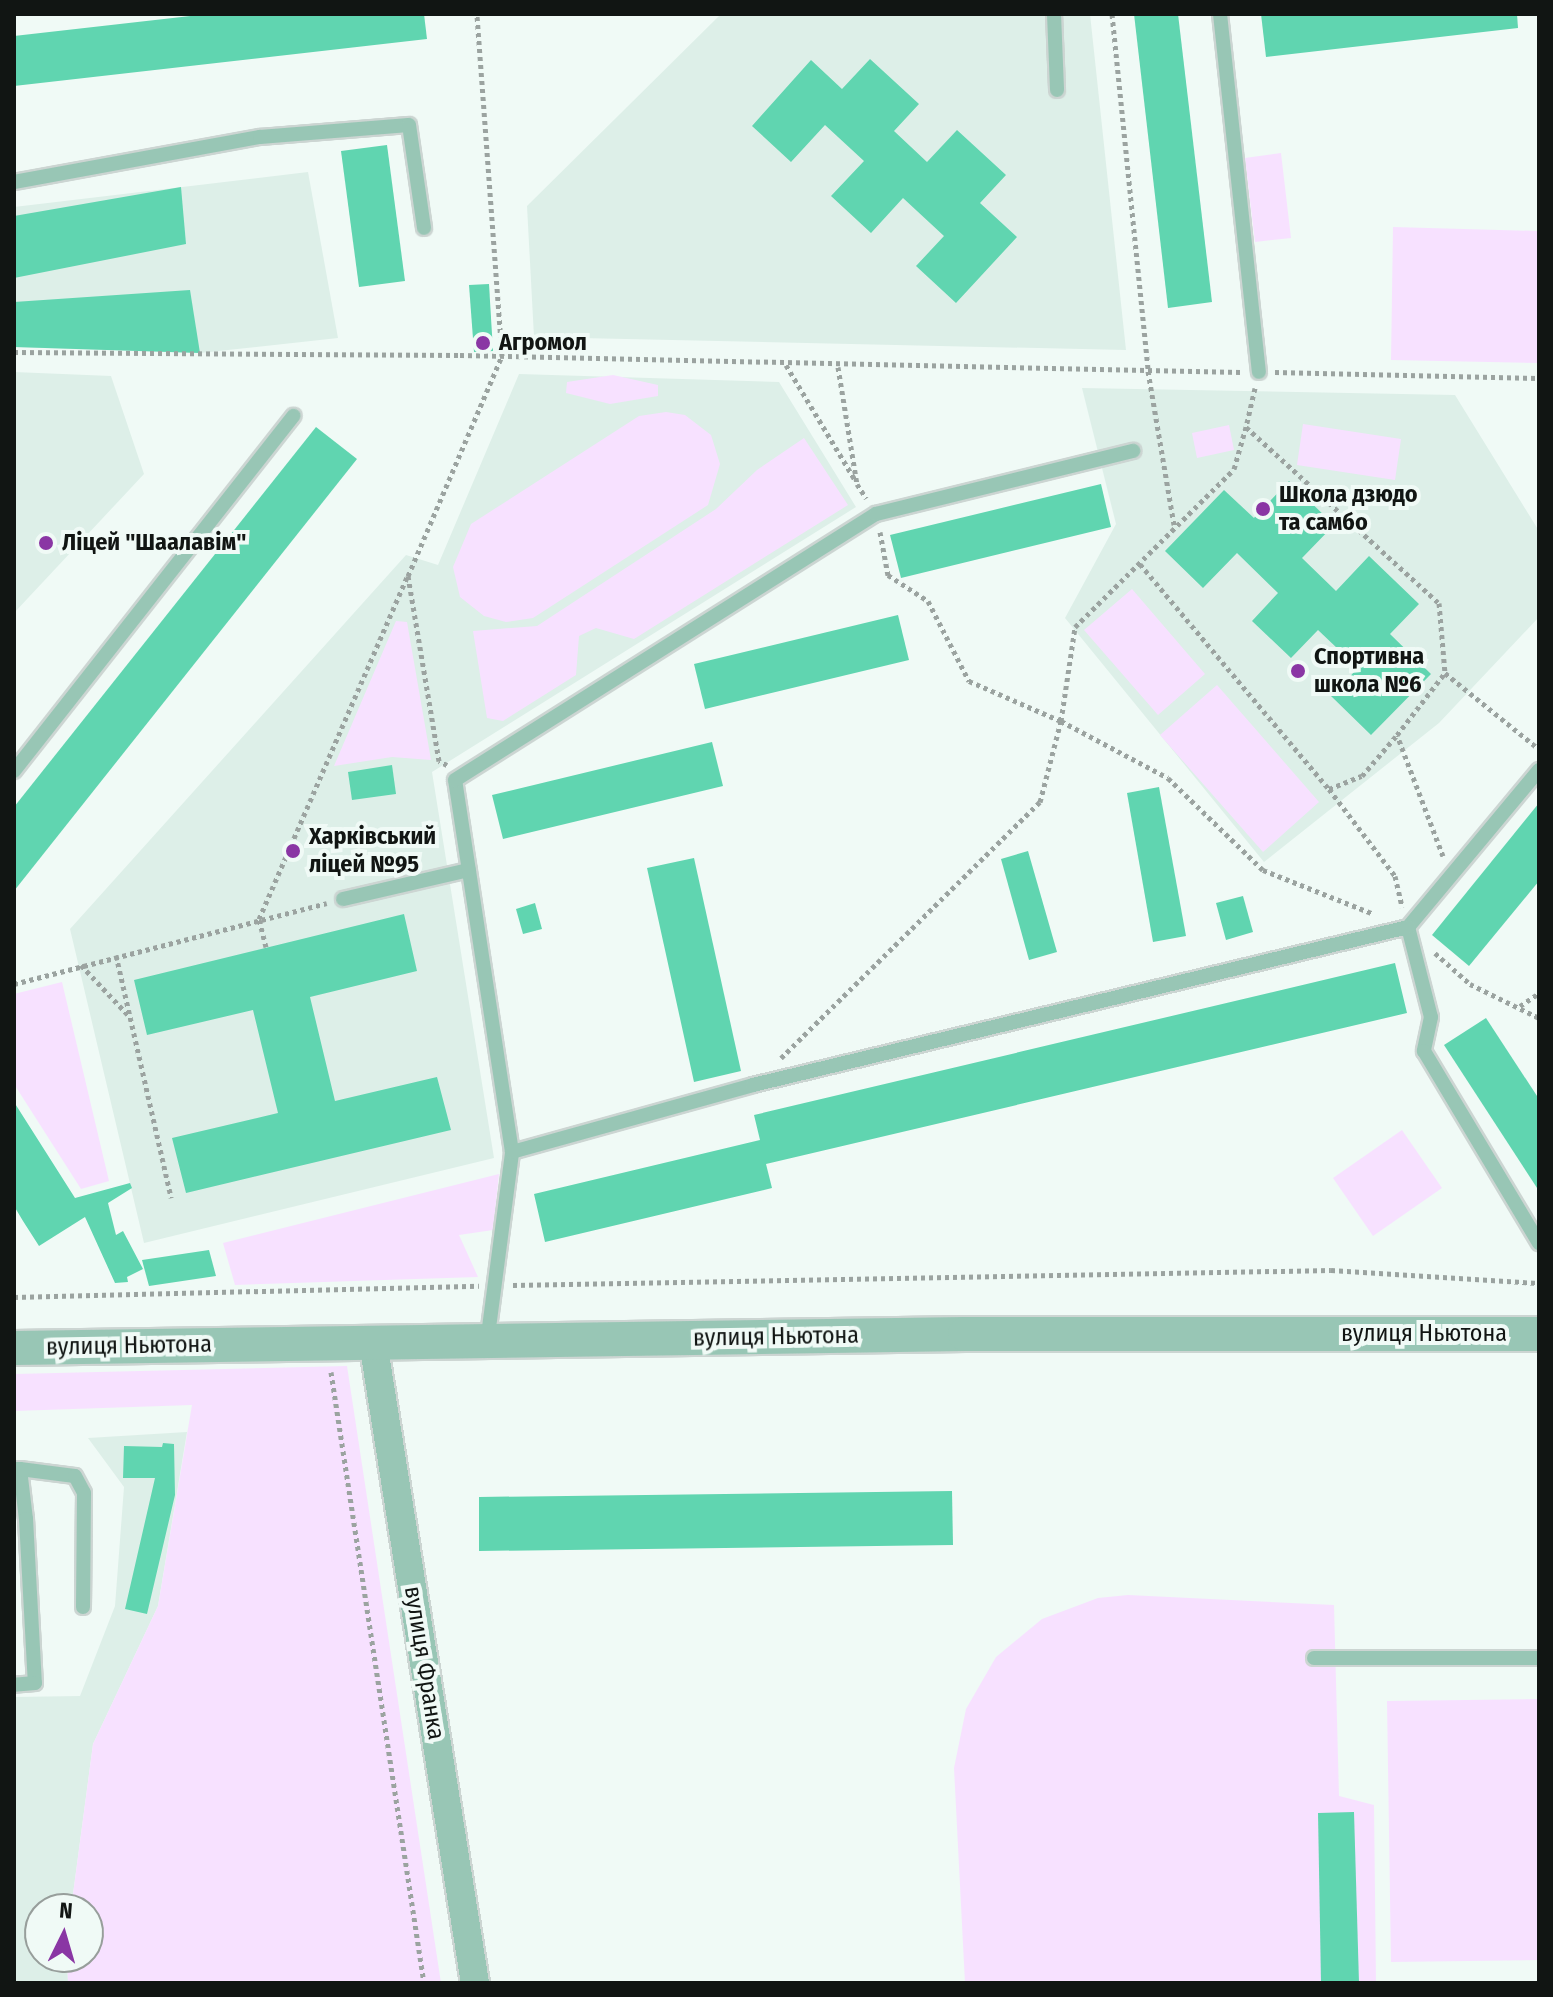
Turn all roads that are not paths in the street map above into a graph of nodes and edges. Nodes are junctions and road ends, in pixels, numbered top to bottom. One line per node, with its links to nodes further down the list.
1 (1054, 14): 3 (lane)
2 (1220, 14): 6 (lane)
3 (1057, 90)
4 (14, 182): 5 (lane)
5 (424, 228)
6 (1259, 372)
7 (293, 416): 10 (lane)
8 (1133, 451): 11 (lane)
9 (1539, 770): 13 (lane)
10 (14, 771)
11 (469, 870): 12 (lane); 14 (lane)
12 (343, 899)
13 (1408, 927): 14 (lane); 15 (lane)
14 (512, 1152): 18 (lane)
15 (1539, 1243)
16 (1539, 1334): 18 (street, вулиця Ньютона)
17 (373, 1342): 18 (street, вулиця Ньютона); 19 (street, вулиця Ньютона); 25 (street, вулиця Франка)
18 (487, 1343)
19 (14, 1348)
20 (17, 1469): 21 (lane); 24 (lane)
21 (83, 1607)
22 (1314, 1658): 23 (lane)
23 (1539, 1658)
24 (14, 1685)
25 (475, 1983)

